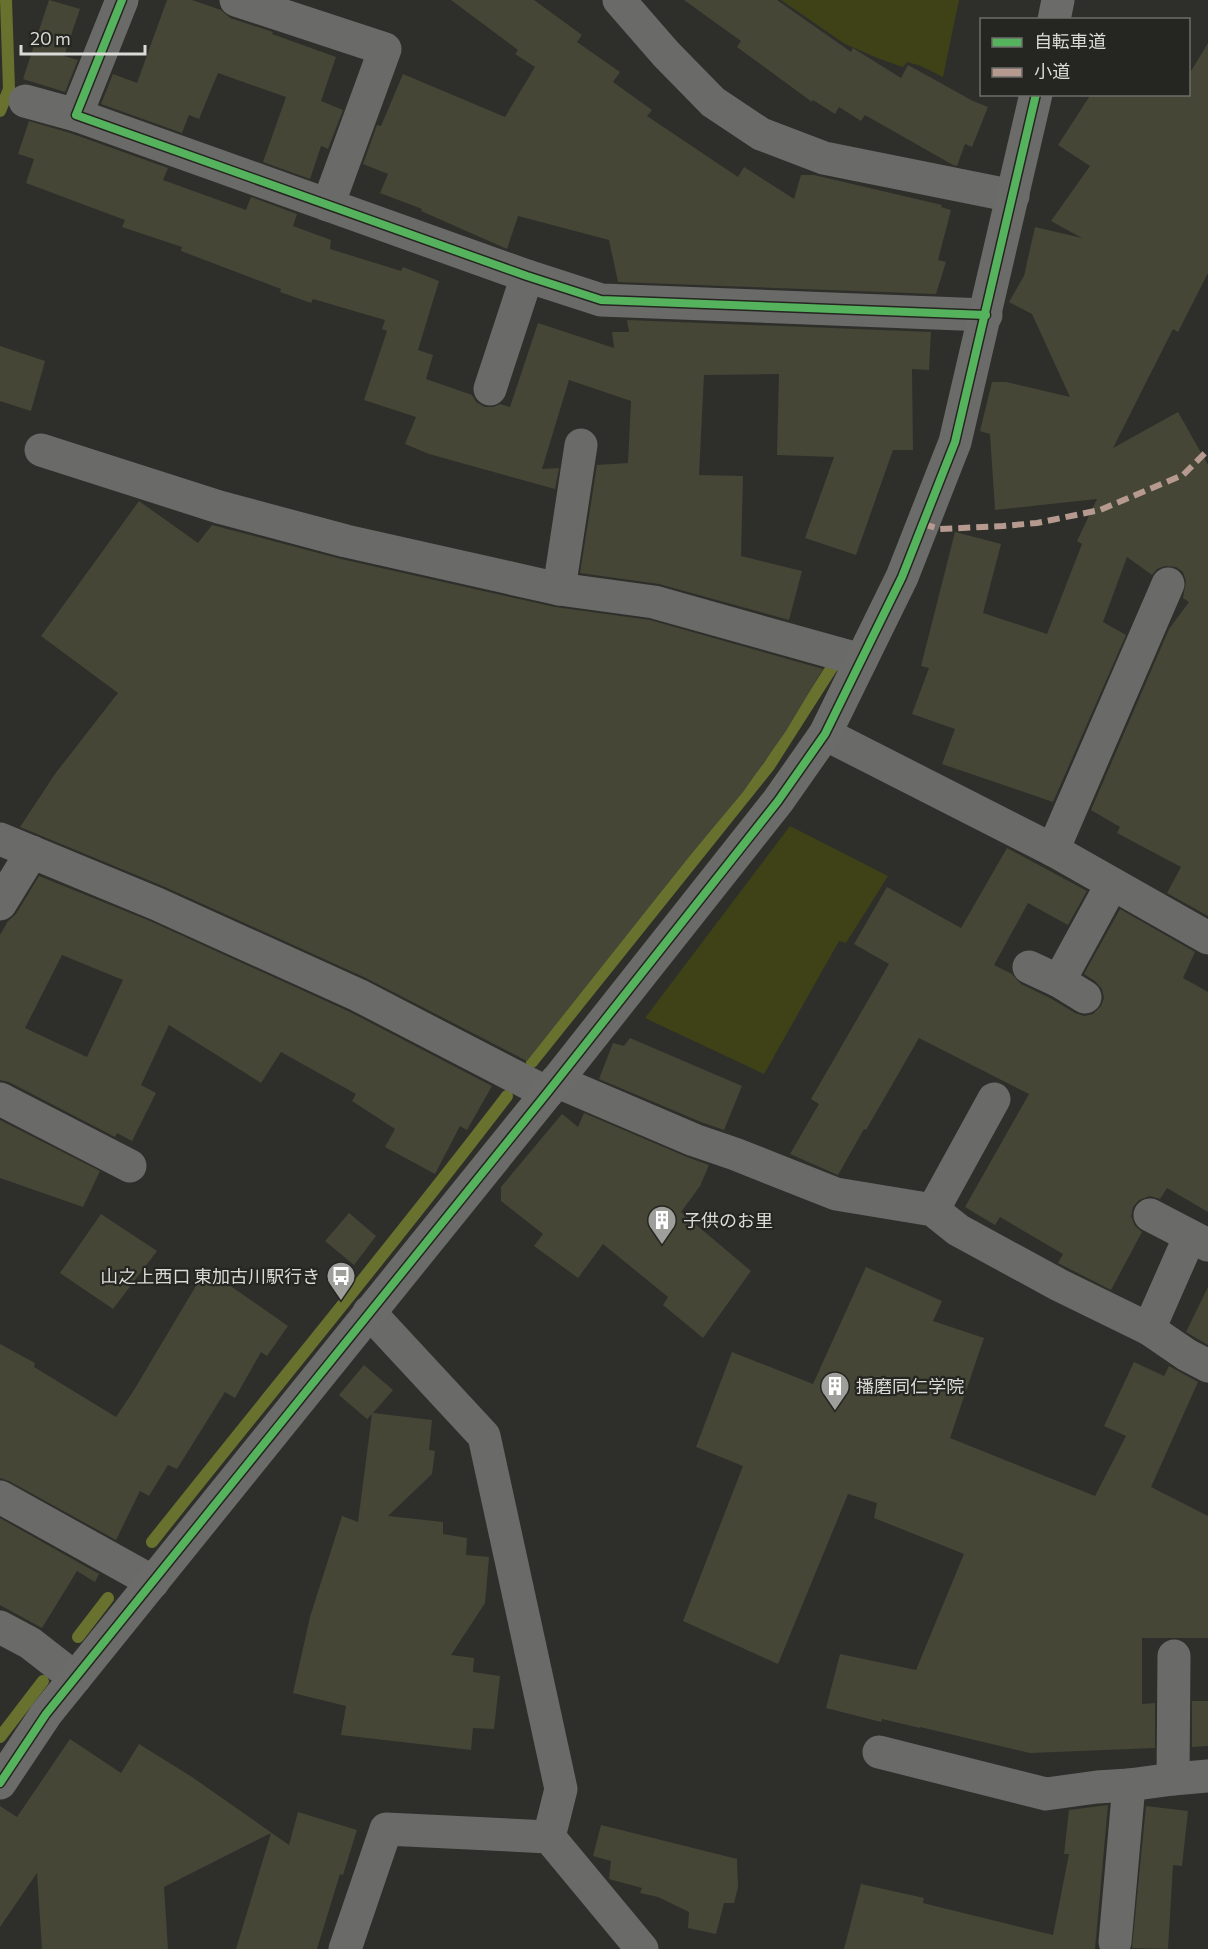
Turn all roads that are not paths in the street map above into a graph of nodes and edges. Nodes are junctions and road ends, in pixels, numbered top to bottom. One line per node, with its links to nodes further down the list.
1 (122, 0): 8 (street)
2 (236, 0): 10 (street)
3 (619, 0): 9 (street)
4 (1058, 0): 5 (street)
5 (1054, 18)
6 (1036, 96): 9 (street)
7 (25, 101): 8 (street)
8 (76, 115): 10 (street)
9 (1012, 196): 12 (street)
10 (328, 205): 11 (street)
11 (526, 276): 12 (street); 13 (street)
12 (986, 315): 18 (street)
13 (490, 389)
14 (580, 445): 17 (street)
15 (41, 450): 17 (street)
16 (1168, 584): 21 (street)
17 (559, 589): 18 (street)
18 (861, 660): 19 (street)
19 (825, 734): 21 (street); 27 (street)
20 (0, 839): 22 (street)
21 (1053, 850): 23 (street)
22 (32, 852): 24 (street); 27 (street)
23 (1112, 884): 25 (street); 26 (street)
24 (0, 904)
25 (1208, 938)
26 (1029, 967)
27 (551, 1087): 31 (street); 34 (street)
28 (0, 1099): 30 (street)
29 (994, 1099): 31 (street)
30 (130, 1166)
31 (933, 1210): 35 (street)
32 (1150, 1215): 33 (street)
33 (1199, 1240): 35 (street)
34 (369, 1312): 38 (street); 47 (street)
35 (1149, 1329): 36 (street)
36 (1208, 1366)
37 (0, 1497): 38 (street)
38 (153, 1582): 41 (street)
39 (0, 1627): 41 (street)
40 (1174, 1656): 44 (street)
41 (75, 1678): 45 (street)
42 (879, 1752): 46 (street)
43 (1208, 1776): 44 (street)
44 (1173, 1779): 46 (street)
45 (0, 1783)
46 (1129, 1785): 48 (street)
47 (549, 1837): 49 (street); 50 (street)
48 (1115, 1942)
49 (345, 1949)
50 (642, 1949)

